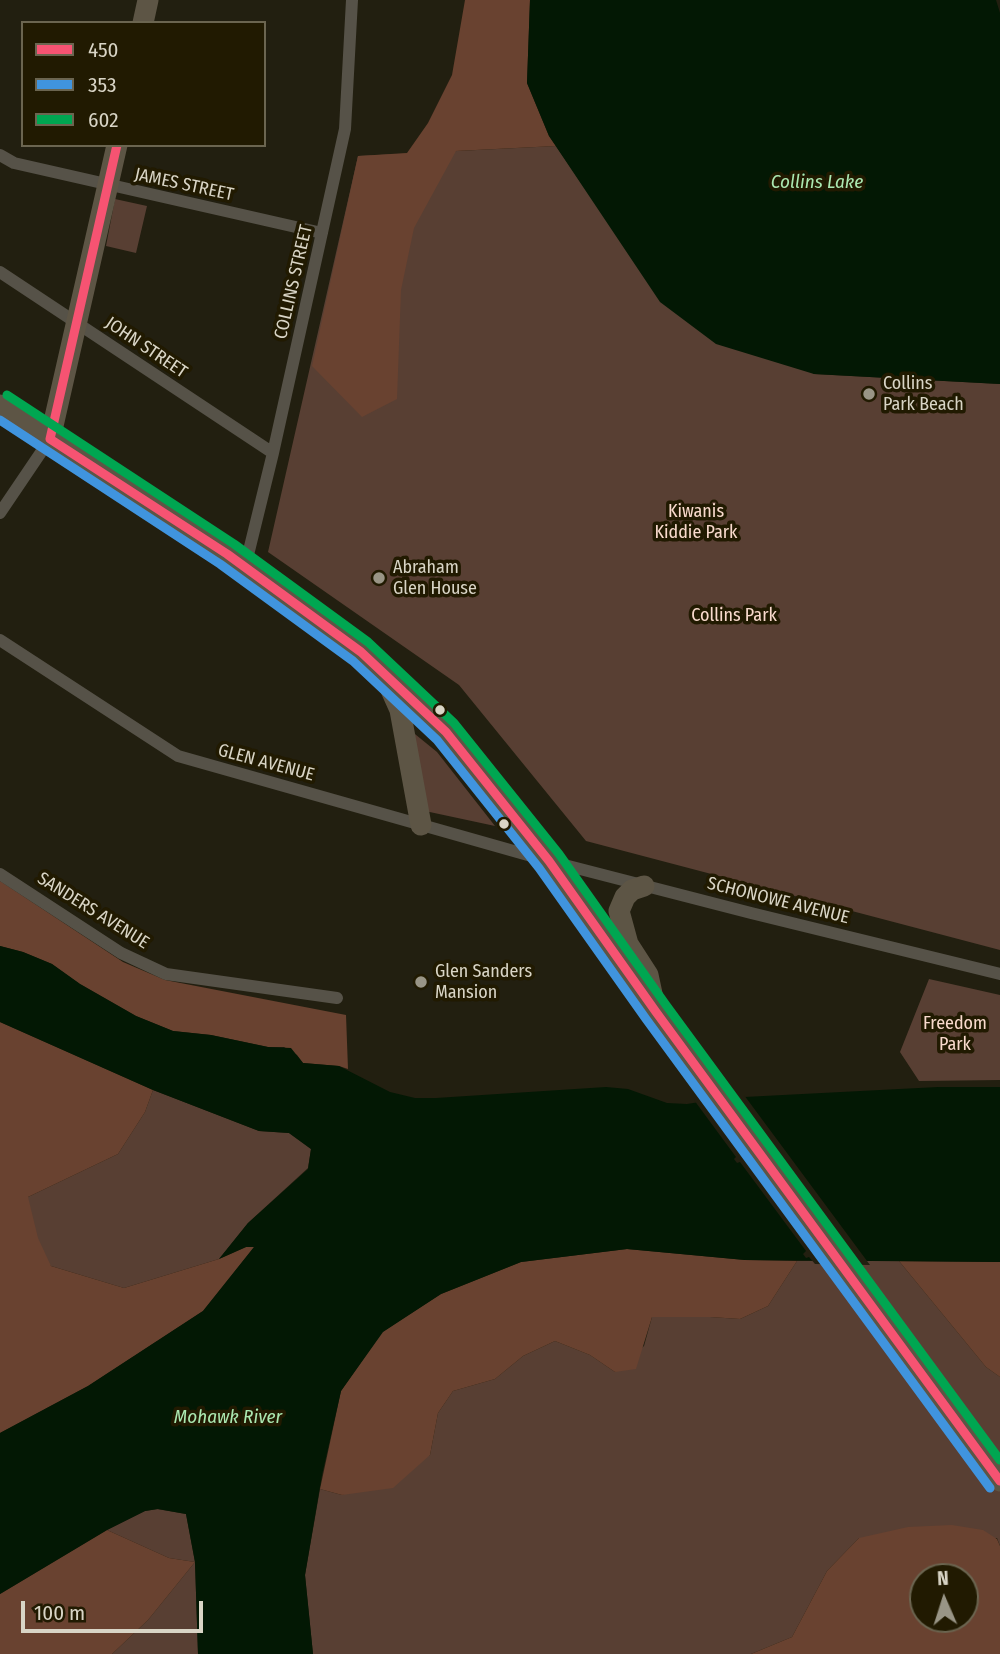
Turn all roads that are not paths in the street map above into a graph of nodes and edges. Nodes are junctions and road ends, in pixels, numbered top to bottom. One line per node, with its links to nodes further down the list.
1 (148, 0): 3 (main road)
2 (352, 0): 7 (street, COLLINS STREET)
3 (143, 21)
4 (117, 147): 6 (main road)
5 (0, 155): 6 (street, JAMES STREET)
6 (108, 186): 7 (street, JAMES STREET); 9 (main road)
7 (322, 233): 12 (street, COLLINS STREET)
8 (0, 272): 9 (street, JOHN STREET)
9 (77, 323): 11 (main road); 12 (street, JOHN STREET)
10 (0, 405): 11 (main road)
11 (50, 439): 13 (street); 14 (main road)
12 (273, 453): 14 (street, COLLINS STREET)
13 (0, 513)
14 (245, 567): 16 (main road)
15 (0, 640): 17 (street, GLEN AVENUE)
16 (384, 673): 17 (main road); 18 (main road)
17 (421, 825): 18 (street, GLEN AVENUE)
18 (549, 861): 20 (street, SCHONOWE AVENUE); 23 (main road)
19 (0, 874): 22 (street, SANDERS AVENUE)
20 (644, 886): 21 (street, SCHONOWE AVENUE); 23 (main road)
21 (1000, 974)
22 (337, 998)
23 (656, 1012): 24 (main road)
24 (1000, 1481)

